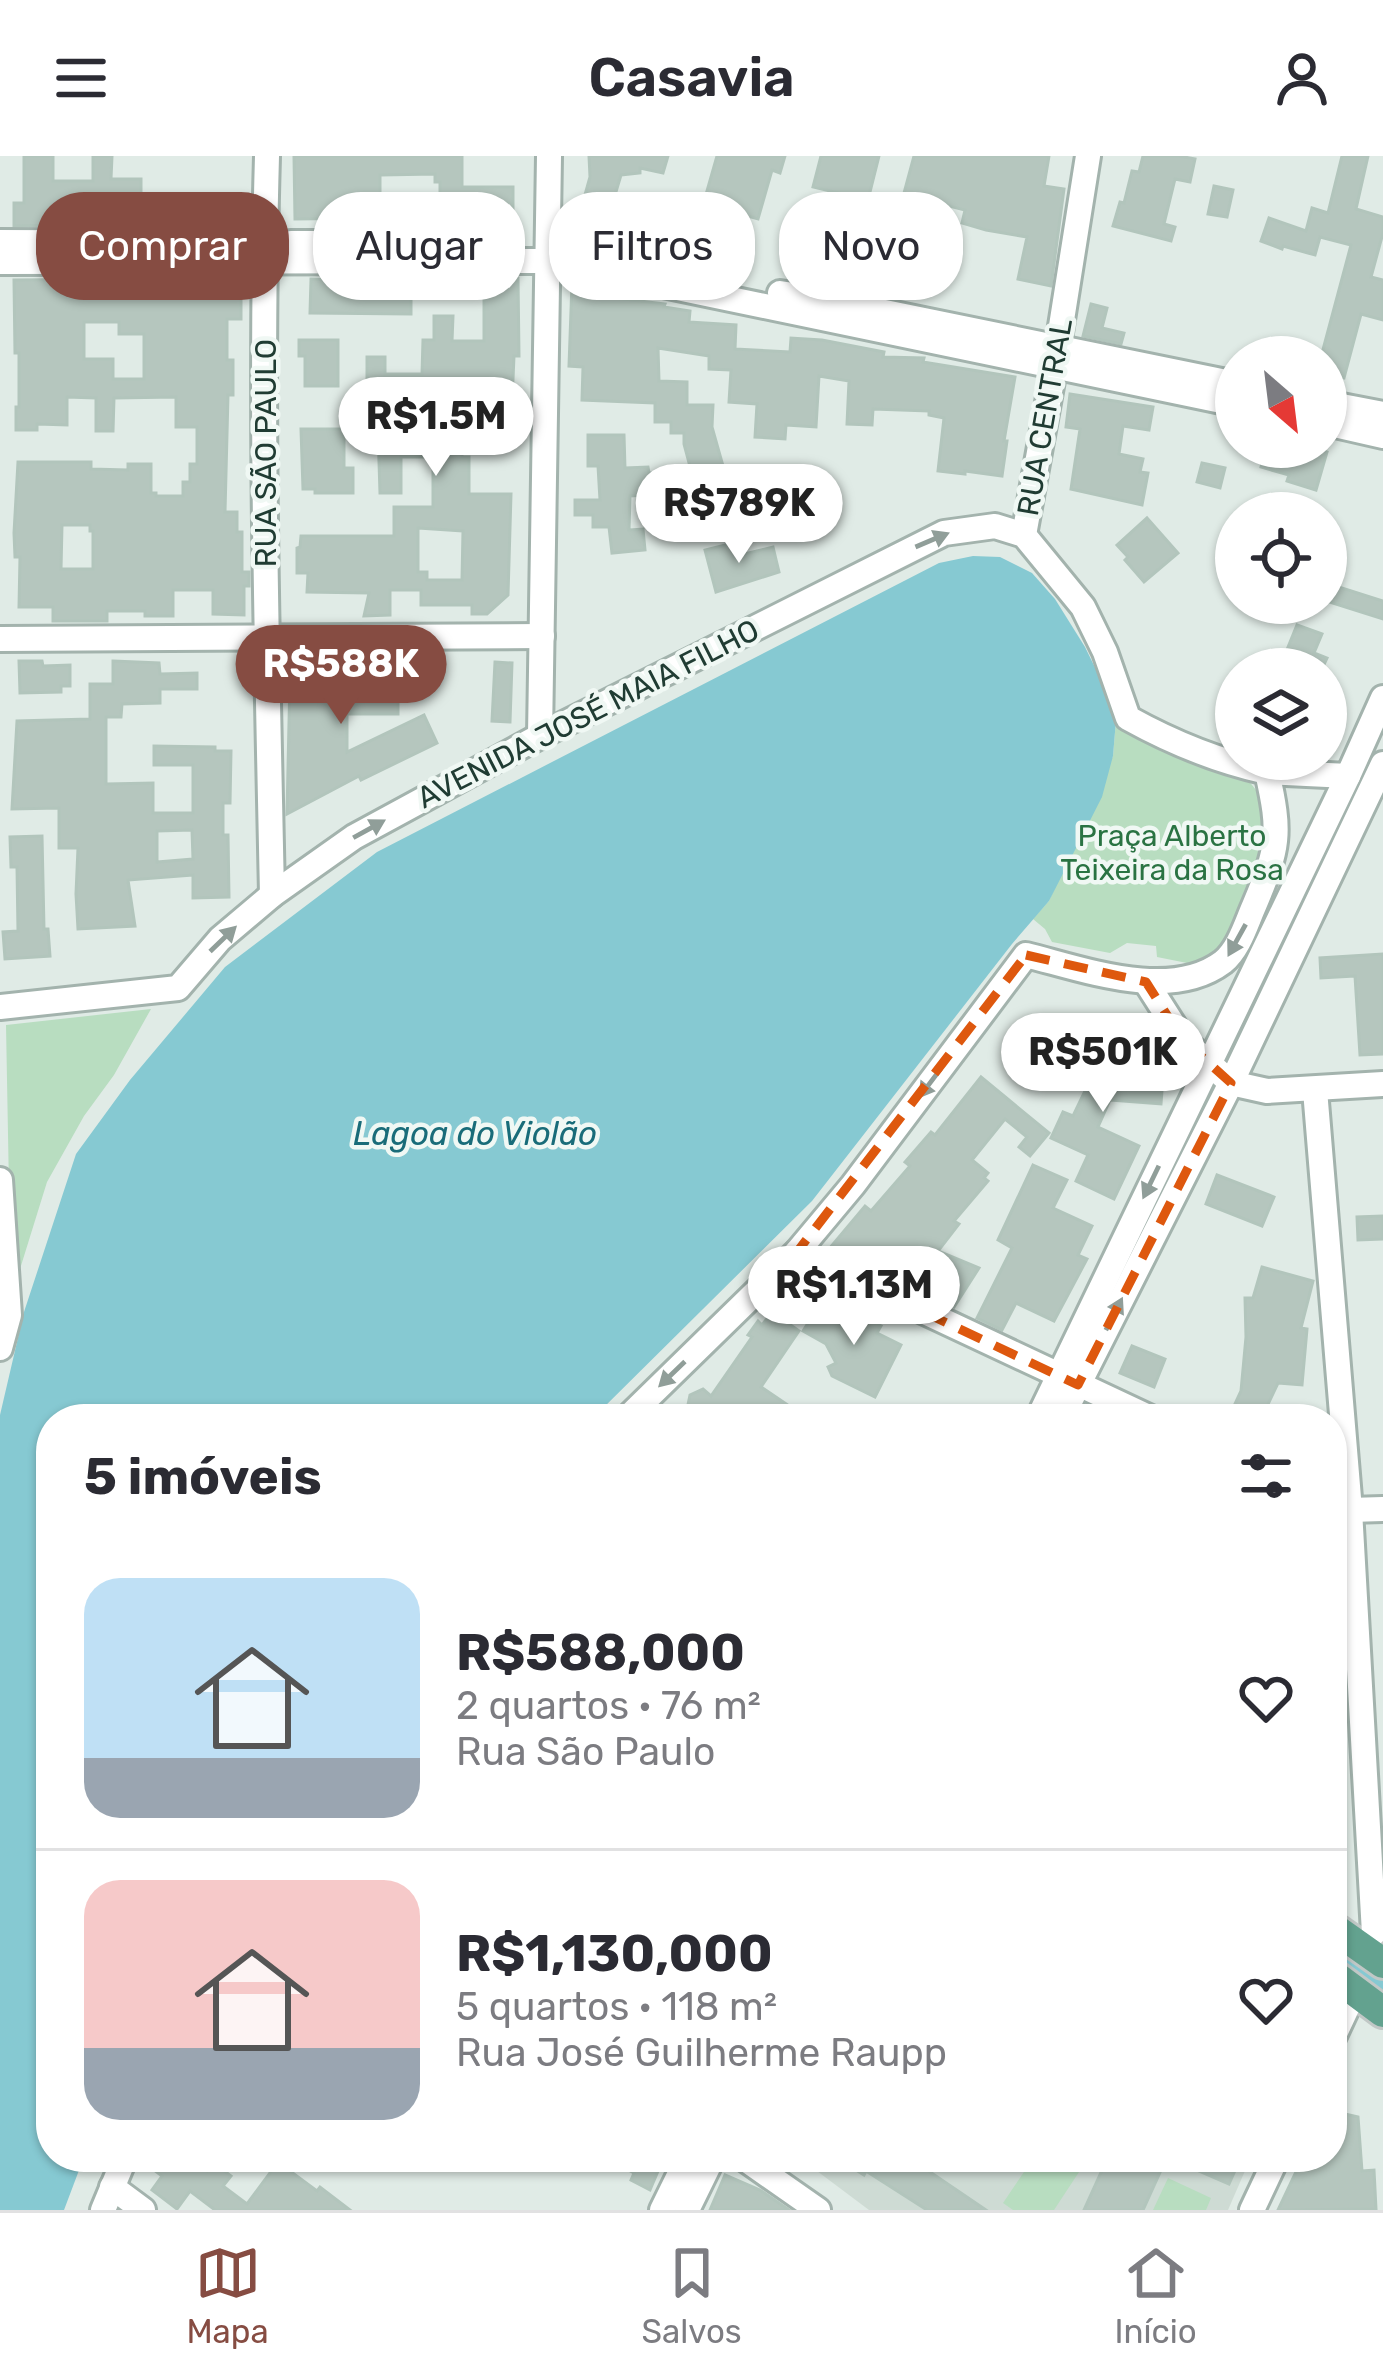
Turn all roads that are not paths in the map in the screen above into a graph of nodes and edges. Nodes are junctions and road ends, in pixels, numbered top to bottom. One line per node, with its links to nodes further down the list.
1 (268, 156): 4 (street, RUA SÃO PAULO)
2 (549, 156): 9 (street)
3 (1088, 156): 12 (street, RUA CENTRAL)
4 (267, 192)
5 (0, 242): 6 (street)
6 (36, 245)
7 (289, 251): 9 (street)
8 (36, 259): 10 (street)
9 (548, 261): 12 (street); 21 (street)
10 (0, 262)
11 (265, 300): 20 (street, RUA SÃO PAULO)
12 (1057, 356): 13 (street); 14 (street); 19 (street, RUA CENTRAL)
13 (1215, 381)
14 (1215, 398)
15 (1347, 407): 16 (street)
16 (1383, 414)
17 (1347, 428): 18 (street)
18 (1383, 436)
19 (1024, 536): 24 (street, AVENIDA JOSÉ MAIA FILHO, one-way to 19); 25 (street)
20 (267, 637): 21 (street); 22 (street); 31 (street, RUA SÃO PAULO)
21 (542, 637): 24 (street)
22 (0, 640)
23 (1383, 698): 27 (street)
24 (540, 736): 31 (street, AVENIDA JOSÉ MAIA FILHO, one-way to 24)
25 (1215, 758)
26 (1383, 764): 30 (street)
27 (1348, 776): 29 (street)
28 (1269, 780): 32 (street, one-way to 32)
29 (1331, 811): 30 (street); 34 (street)
30 (1356, 821): 35 (street)
31 (272, 895): 33 (street, AVENIDA JOSÉ MAIA FILHO, one-way to 31)
32 (1146, 982): 34 (street); 39 (street, one-way to 39)
33 (0, 1007)
34 (1208, 1063): 35 (street); 42 (street, one-way to 42)
35 (1232, 1084): 37 (street); 42 (street, one-way to 35)
36 (1383, 1084): 37 (street)
37 (1315, 1090): 47 (street)
38 (0, 1180): 40 (street)
39 (797, 1252): 42 (street); 43 (street, one-way to 43)
40 (4, 1316): 41 (street)
41 (0, 1348)
42 (1068, 1380): 44 (street); 45 (street); 46 (street)
43 (641, 1404)
44 (1050, 1404)
45 (1064, 1404)
46 (1120, 1404)
47 (1335, 1404)
48 (1347, 1506): 49 (street)
49 (1383, 1509)
50 (1347, 1576): 52 (street)
51 (1347, 1933): 52 (main road)
52 (1379, 1947)
53 (1347, 1986): 54 (main road)
54 (1383, 2012)
55 (681, 2172): 61 (street)
56 (705, 2172): 62 (street)
57 (764, 2172): 63 (street)
58 (1270, 2172): 64 (street)
59 (108, 2198): 60 (street)
60 (143, 2210)
61 (662, 2210)
62 (687, 2210)
63 (818, 2210)
64 (1252, 2210)

